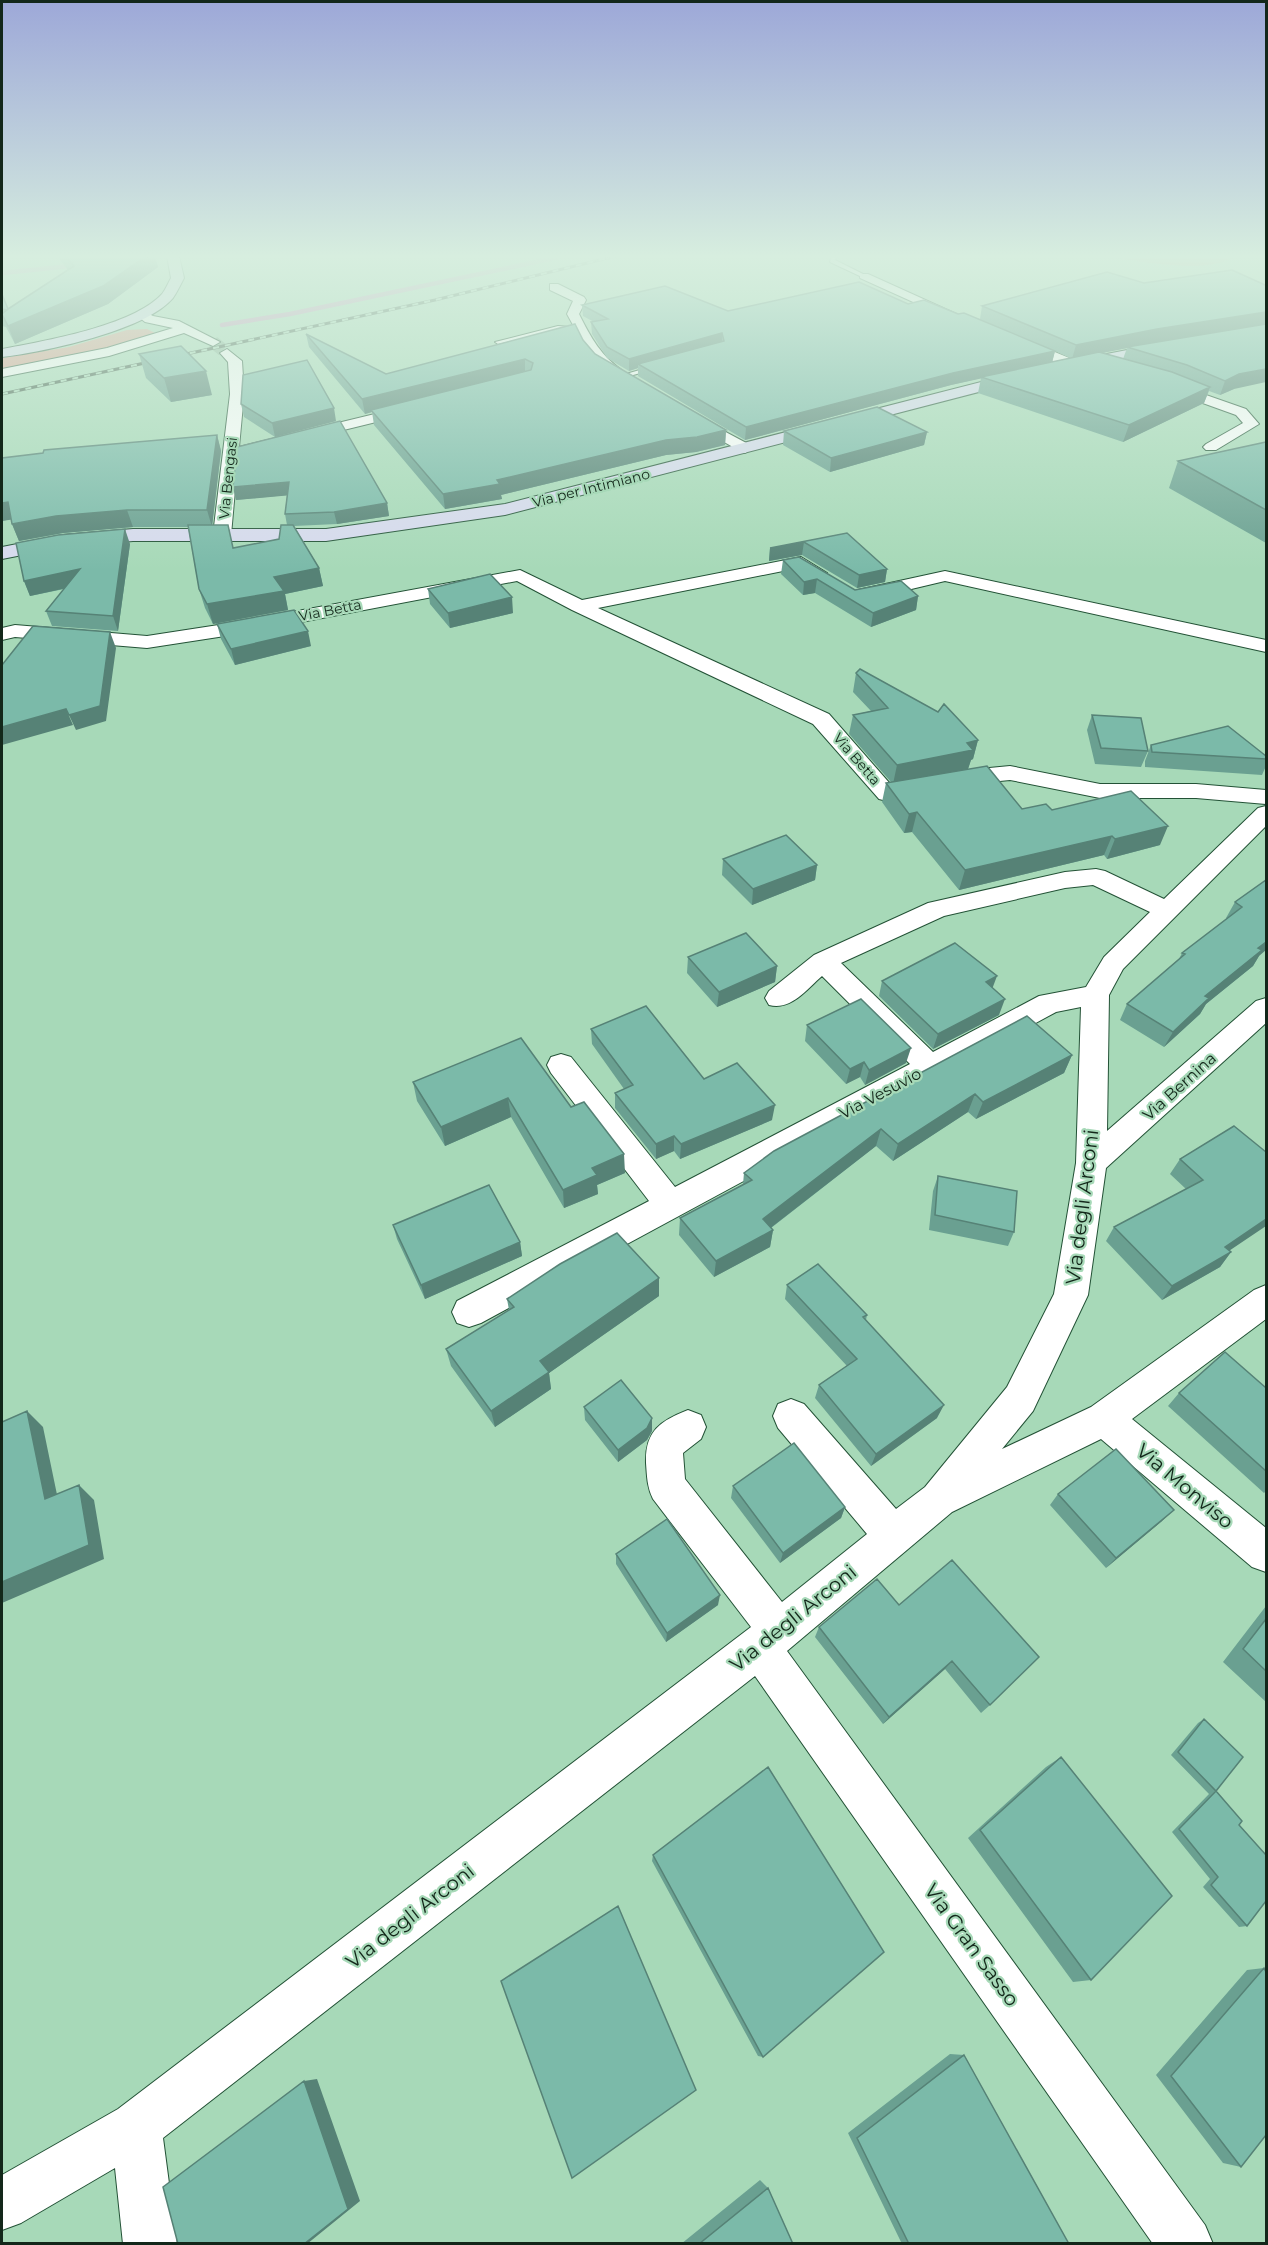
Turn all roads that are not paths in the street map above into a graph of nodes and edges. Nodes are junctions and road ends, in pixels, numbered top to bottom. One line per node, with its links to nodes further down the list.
1 (62, 361): 10 (street)
2 (235, 361): 18 (street, Via Bengasi)
3 (600, 361): 11 (street)
4 (1066, 361): 8 (street)
5 (1089, 361): 8 (street, Via per Intimiano)
6 (1094, 361): 9 (street)
7 (668, 364): 11 (lane)
8 (1074, 364): 17 (street, Via per Intimiano)
9 (1126, 371)
10 (2, 372)
11 (622, 376): 13 (street)
12 (1148, 379): 16 (street)
13 (641, 388)
14 (422, 406): 18 (street)
15 (679, 411): 17 (street)
16 (1211, 447)
17 (744, 448): 19 (street, Via per Intimiano)
18 (232, 453): 19 (street, Via Bengasi)
19 (222, 535): 20 (street, Via per Intimiano)
20 (2, 553)
21 (579, 606): 22 (street, Via Betta); 23 (street); 24 (street, Via Betta)
22 (2, 634)
23 (1266, 646)
24 (1266, 797)
25 (1266, 813): 26 (street, Via degli Arconi)
26 (1167, 910): 27 (street); 28 (street, Via degli Arconi)
27 (823, 962): 29 (street); 32 (street)
28 (1095, 995): 32 (street, Via Vesuvio); 33 (street, Via degli Arconi)
29 (779, 998)
30 (1266, 1008): 33 (street, Via Bernina)
31 (561, 1065): 34 (street)
32 (930, 1066): 34 (street, Via Vesuvio)
33 (1091, 1163): 40 (street, Via degli Arconi)
34 (670, 1205): 36 (street, Via Vesuvio)
35 (1266, 1300): 38 (street)
36 (469, 1312)
37 (791, 1416): 41 (street)
38 (1104, 1419): 40 (street); 42 (street, Via Monviso)
39 (688, 1427): 43 (street, Via Gran Sasso)
40 (938, 1500): 41 (street, Via degli Arconi)
41 (894, 1536): 43 (street, Via degli Arconi)
42 (1266, 1553)
43 (768, 1638): 44 (street, Via degli Arconi); 47 (street, Via Gran Sasso)
44 (136, 2127): 45 (street, Via degli Arconi); 46 (street)
45 (2, 2204)
46 (150, 2244)
47 (1186, 2244)

